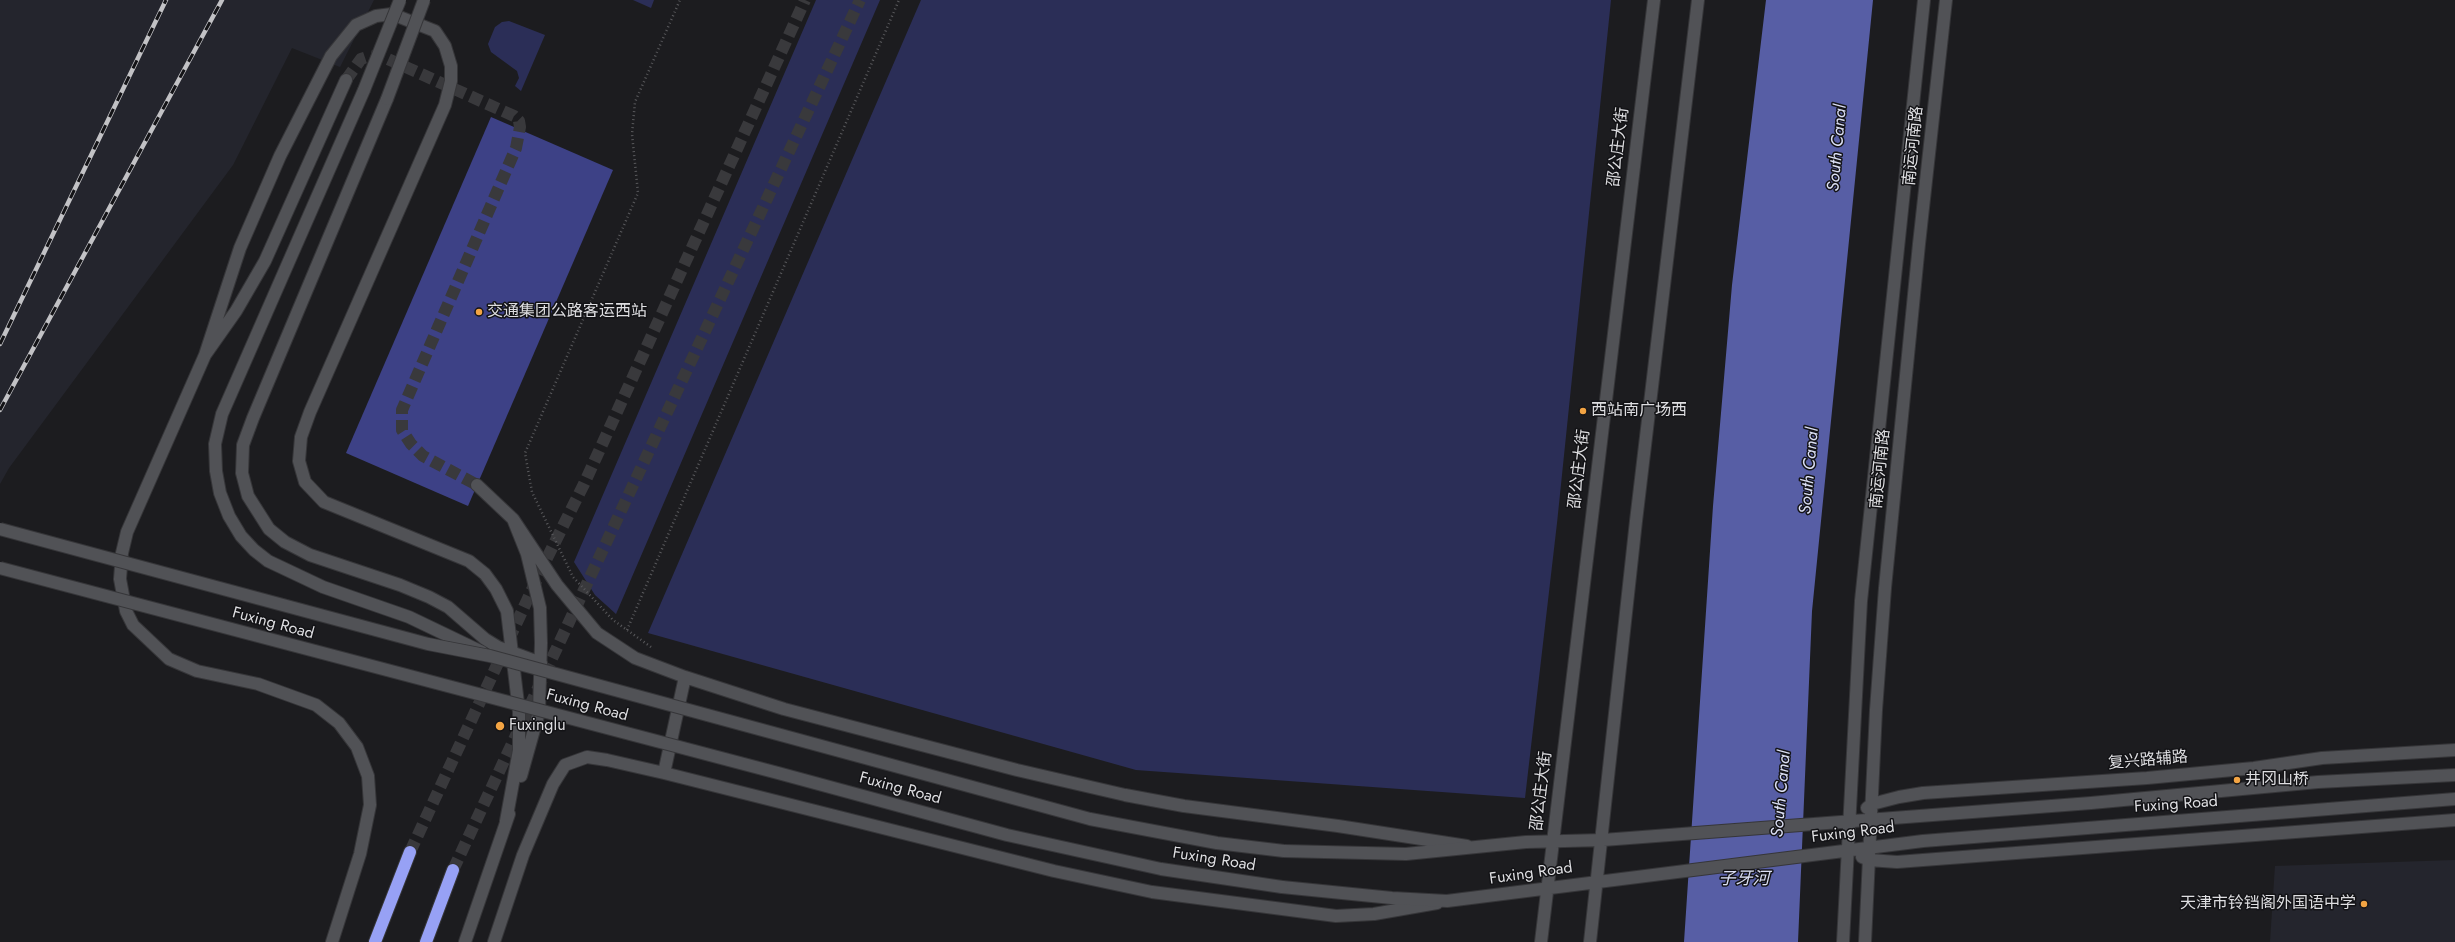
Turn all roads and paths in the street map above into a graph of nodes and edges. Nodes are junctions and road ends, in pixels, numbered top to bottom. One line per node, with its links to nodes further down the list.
1 (400, 0): 18 (street, bridge)
2 (424, 0): 17 (street, bridge)
3 (680, 0): 15 (path)
4 (899, 0): 15 (path)
5 (1654, 0): 30 (street, 邵公庄大街)
6 (1698, 0): 31 (street)
7 (1924, 0): 29 (street, 南运河南路)
8 (1946, 0): 25 (street, 南运河南路)
9 (346, 80): 10 (street)
10 (205, 355): 17 (street); 41 (street)
11 (477, 485): 12 (street)
12 (513, 519): 19 (street); 20 (street)
13 (0, 529): 18 (street, Fuxing Road, bridge)
14 (0, 568): 40 (street, Fuxing Road, bridge)
15 (626, 630): 16 (path)
16 (658, 651)
17 (511, 653): 19 (street); 28 (street)
18 (490, 656): 32 (street, Fuxing Road, bridge)
19 (541, 663): 28 (street)
20 (685, 677): 22 (street); 32 (street)
21 (2455, 750): 25 (street, 复兴路辅路)
22 (664, 772): 40 (street); 45 (street)
23 (2455, 775): 26 (street, Fuxing Road)
24 (2455, 799): 33 (street, Fuxing Road)
25 (1872, 804): 26 (street, 南运河南路); 29 (street, 复兴路辅路)
26 (1870, 820): 29 (street, Fuxing Road); 33 (street, 南运河南路)
27 (2455, 820): 36 (street)
28 (506, 821): 44 (street)
29 (1850, 821): 31 (street, Fuxing Road); 34 (street, 南运河南路)
30 (1553, 840): 31 (street, Fuxing Road); 32 (street, Fuxing Road); 39 (street, 邵公庄大街)
31 (1603, 840): 38 (street)
32 (1474, 847)
33 (1868, 847): 34 (street, Fuxing Road); 36 (street, 南运河南路)
34 (1847, 850): 36 (street); 38 (street, Fuxing Road); 48 (street, 南运河南路)
35 (410, 852): 42 (highway)
36 (1869, 860): 49 (street, 南运河南路)
37 (453, 870): 43 (highway)
38 (1596, 880): 39 (street, Fuxing Road); 47 (street)
39 (1546, 890): 40 (street, Fuxing Road); 46 (street, 邵公庄大街)
40 (1447, 901)
41 (332, 942)
42 (375, 942)
43 (426, 942)
44 (465, 942)
45 (494, 942)
46 (1540, 942)
47 (1590, 942)
48 (1843, 942)
49 (1865, 942)

